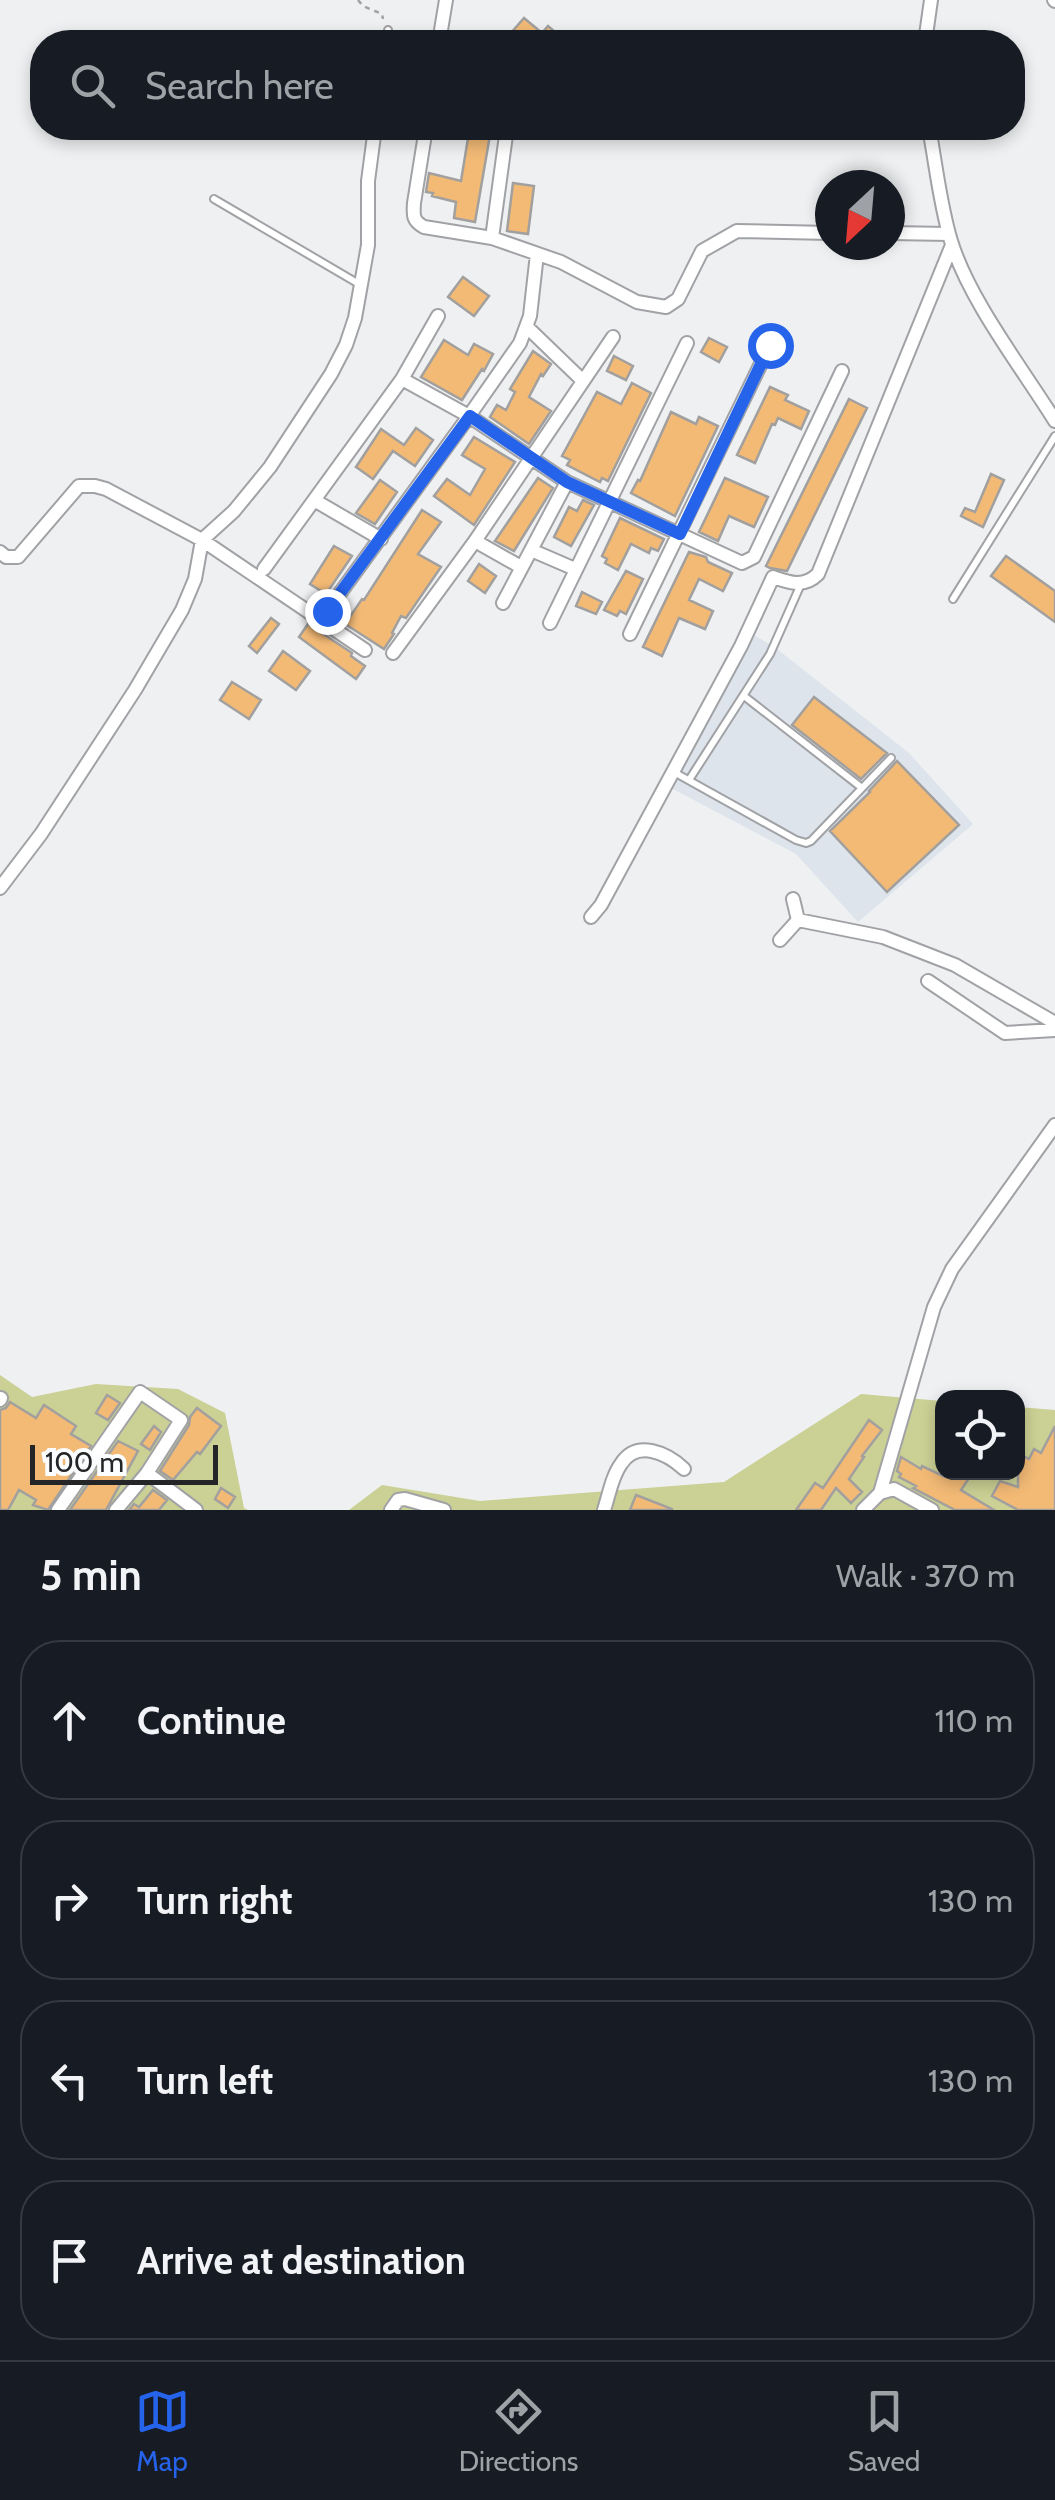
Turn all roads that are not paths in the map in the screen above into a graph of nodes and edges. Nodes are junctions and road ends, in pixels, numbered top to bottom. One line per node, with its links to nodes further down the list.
1 (446, 0): 3 (street)
2 (932, 0): 4 (street)
3 (441, 30)
4 (927, 30)
5 (373, 140): 15 (street)
6 (424, 140): 12 (street)
7 (505, 140): 12 (street)
8 (931, 140): 13 (street)
9 (214, 199): 15 (lane)
10 (815, 233): 14 (street)
11 (905, 235): 13 (street)
12 (492, 238): 14 (street)
13 (950, 239): 25 (street); 40 (street)
14 (537, 254): 17 (street)
15 (360, 285): 32 (street)
16 (438, 316): 22 (street)
17 (527, 327): 23 (street); 24 (street)
18 (613, 337): 23 (street)
19 (687, 343): 30 (street)
20 (770, 345): 31 (street)
21 (842, 370): 31 (street)
22 (402, 379): 24 (street); 29 (street)
23 (583, 381): 27 (street)
24 (470, 416): 27 (street); 33 (street)
25 (1055, 421)
26 (1055, 436): 41 (lane)
27 (532, 458): 28 (street); 34 (street)
28 (567, 482): 30 (street); 35 (street)
29 (314, 500): 33 (street); 38 (street)
30 (608, 500): 31 (street); 39 (street)
31 (680, 534): 45 (street)
32 (202, 540): 36 (street); 46 (street); 53 (street)
33 (381, 540): 43 (street)
34 (475, 541): 37 (street); 47 (street)
35 (531, 550): 37 (street); 39 (street)
36 (0, 552)
37 (521, 567): 42 (street)
38 (264, 568)
39 (575, 570): 44 (street)
40 (802, 583): 48 (lane); 50 (street)
41 (953, 599)
42 (504, 603)
43 (327, 611)
44 (550, 622)
45 (630, 634)
46 (365, 650)
47 (393, 653)
48 (744, 696): 51 (lane); 52 (lane)
49 (891, 758): 52 (lane)
50 (672, 771): 51 (lane); 55 (street)
51 (689, 780): 52 (lane)
52 (862, 788)
53 (0, 888)
54 (793, 900): 56 (street)
55 (590, 917)
56 (798, 920): 57 (street); 59 (street)
57 (780, 940)
58 (928, 981): 59 (street)
59 (1055, 1027)
60 (1055, 1125): 63 (street)
61 (684, 1469): 69 (street)
62 (146, 1473): 64 (street); 65 (street); 66 (street)
63 (874, 1504): 70 (street)
64 (58, 1510)
65 (116, 1510)
66 (196, 1510)
67 (391, 1510): 68 (street)
68 (444, 1510)
69 (604, 1510)
70 (932, 1510)

